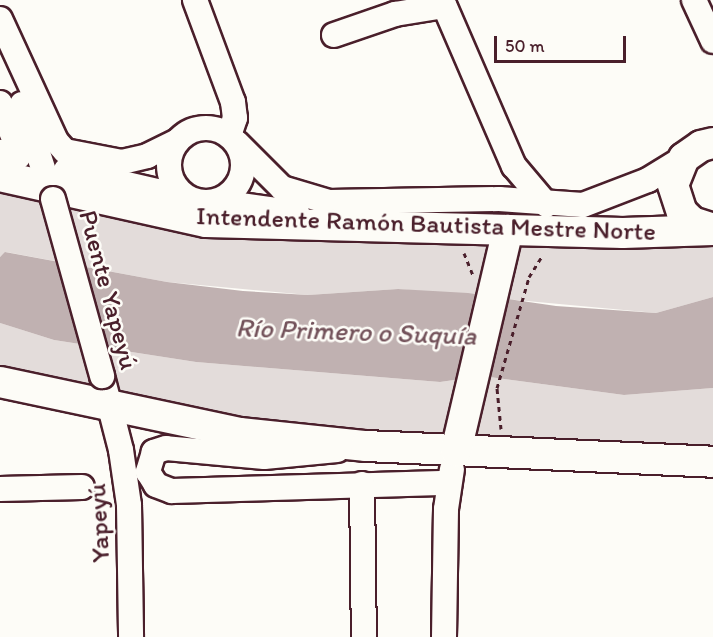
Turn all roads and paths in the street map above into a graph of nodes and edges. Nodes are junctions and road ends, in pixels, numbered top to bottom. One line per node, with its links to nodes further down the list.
1 (195, 0): 9 (street)
2 (694, 0): 6 (street)
3 (443, 3): 5 (street); 17 (street)
4 (0, 19): 14 (street)
5 (334, 35)
6 (713, 41)
7 (0, 56): 14 (street, Puente Yapeyú)
8 (0, 103): 13 (street)
9 (233, 139): 10 (street); 16 (street); 17 (street)
10 (178, 141): 14 (street); 15 (street)
11 (712, 142): 12 (main road)
12 (684, 158): 17 (street); 20 (main road)
13 (6, 162): 14 (main road, Intendente Ramón Bautista Mestre Norte)
14 (59, 177): 15 (street); 18 (main road, Intendente Ramón Bautista Mestre Norte); 24 (street, Puente Yapeyú, bridge)
15 (183, 197): 16 (street)
16 (219, 202): 18 (street)
17 (547, 204)
18 (410, 228): 19 (main road, Intendente Ramón Bautista Mestre Norte)
19 (508, 230): 20 (main road, Intendente Ramón Bautista Mestre Norte); 21 (main road)
20 (713, 230)
21 (516, 273): 23 (path); 26 (main road)
22 (0, 382): 24 (main road)
23 (497, 388)
24 (111, 407): 25 (main road); 32 (street, Yapeyú)
25 (366, 446): 26 (main road); 29 (street)
26 (456, 451): 27 (main road); 28 (street)
27 (713, 462)
28 (449, 483): 29 (street); 34 (street)
29 (362, 484): 33 (street)
30 (82, 488): 31 (street)
31 (0, 489)
32 (131, 637)
33 (364, 637)
34 (444, 637)

